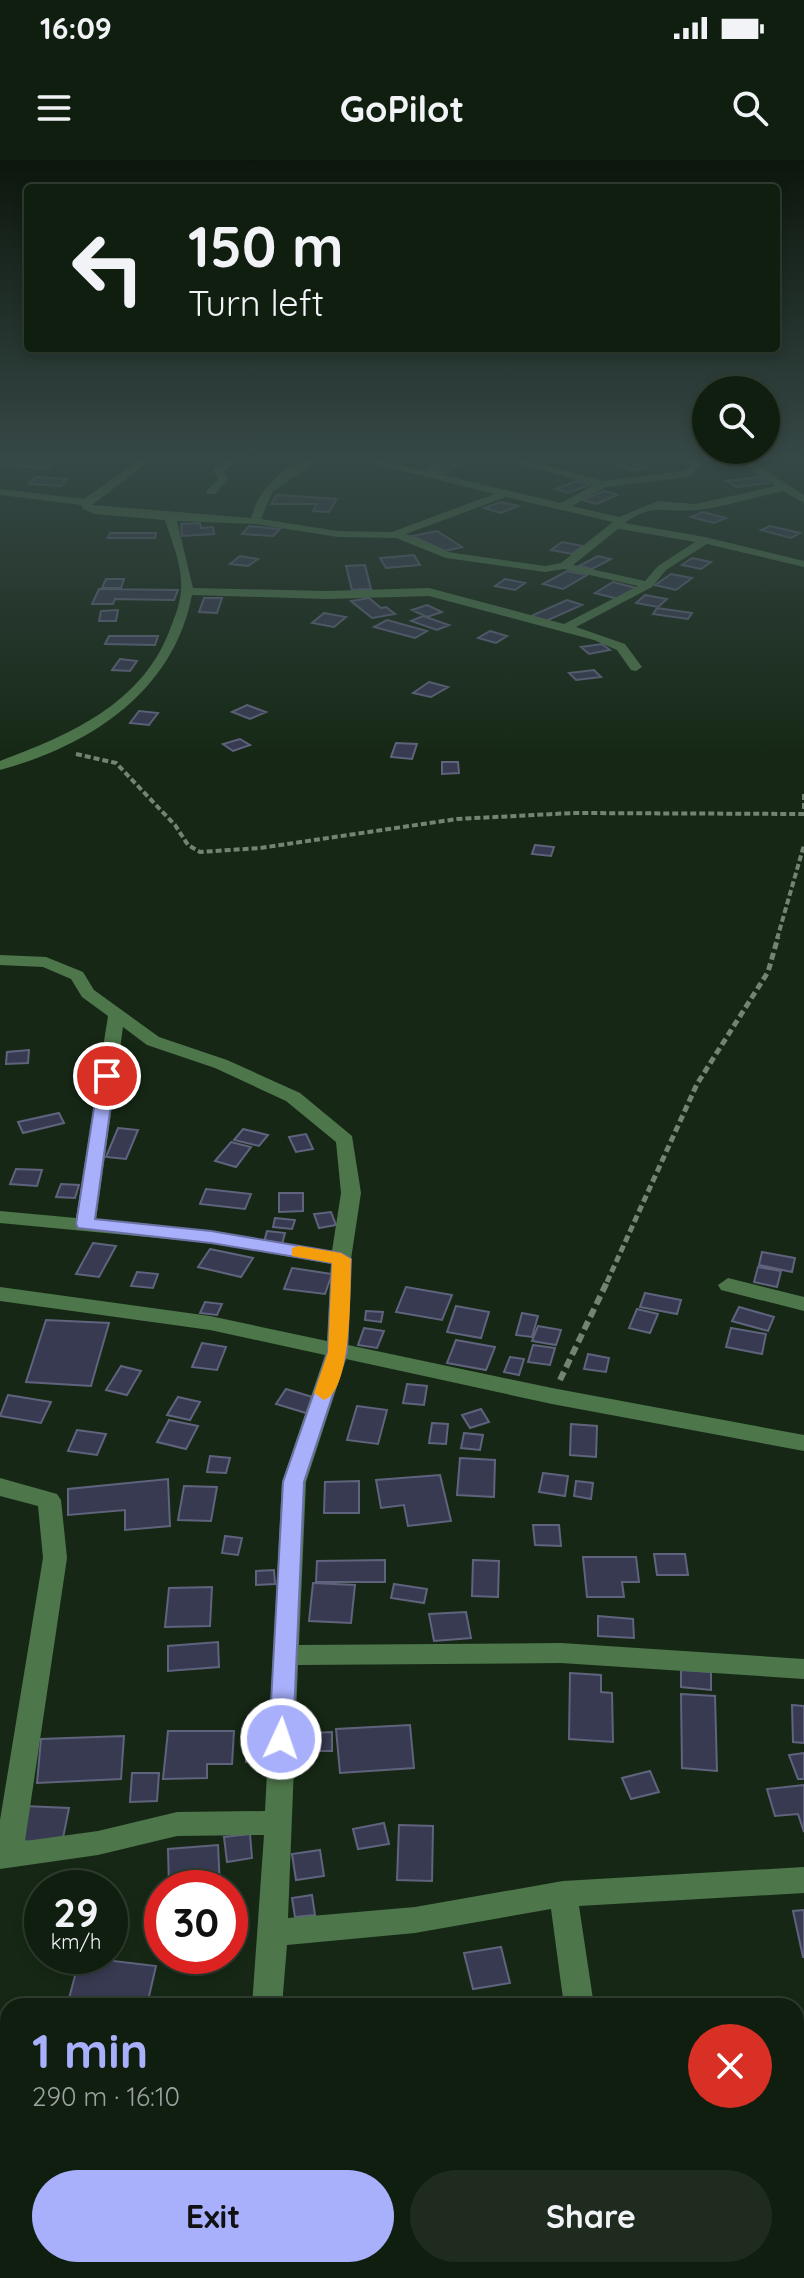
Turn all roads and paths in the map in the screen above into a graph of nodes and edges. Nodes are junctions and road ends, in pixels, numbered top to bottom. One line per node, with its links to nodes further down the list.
1 (182, 558): 9 (street)
2 (464, 558): 7 (street)
3 (575, 558): 7 (street)
4 (678, 558): 8 (street)
5 (779, 558): 6 (street)
6 (804, 564)
7 (564, 566): 8 (street)
8 (648, 585): 10 (street)
9 (187, 591): 10 (street); 12 (street)
10 (566, 628): 11 (street)
11 (636, 667)
12 (47, 748): 13 (street); 15 (path)
13 (0, 766)
14 (804, 794): 15 (path)
15 (804, 814)
16 (804, 845): 26 (path)
17 (0, 960): 18 (street)
18 (116, 1016): 20 (street); 21 (street)
19 (0, 1217): 20 (street)
20 (85, 1224): 21 (street)
21 (341, 1259): 25 (street)
22 (728, 1285): 24 (street)
23 (0, 1294): 25 (street)
24 (804, 1304)
25 (337, 1352): 26 (street); 29 (street)
26 (552, 1396): 27 (street)
27 (804, 1443)
28 (0, 1487): 32 (street)
29 (285, 1655): 30 (street); 31 (street)
30 (804, 1669)
31 (277, 1823): 32 (street); 35 (street)
32 (4, 1858)
33 (804, 1880): 34 (street)
34 (563, 1894): 35 (street); 37 (street)
35 (273, 1933): 36 (street)
36 (268, 1998)
37 (578, 1998)

